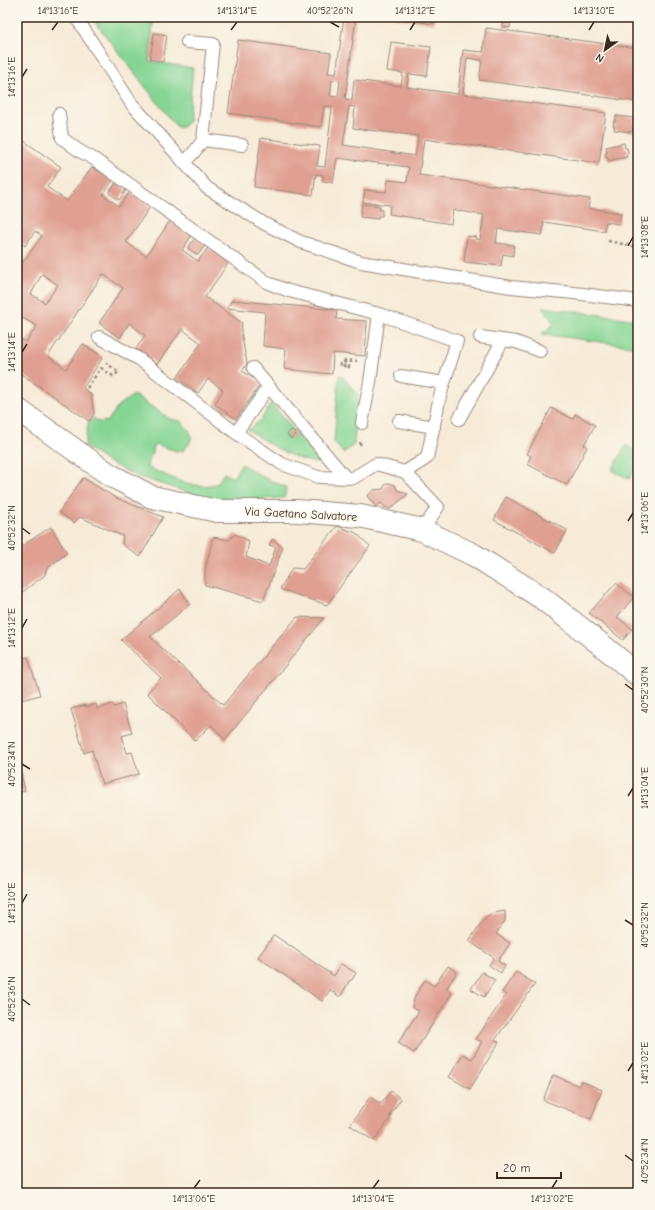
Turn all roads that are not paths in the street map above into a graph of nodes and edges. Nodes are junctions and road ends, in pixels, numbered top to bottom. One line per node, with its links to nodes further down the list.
1 (76, 17): 6 (lane)
2 (187, 42): 4 (lane)
3 (60, 114): 8 (lane)
4 (203, 140): 5 (lane); 6 (lane)
5 (242, 145)
6 (184, 163): 7 (lane)
7 (638, 301)
8 (379, 314): 15 (lane); 20 (lane)
9 (99, 337): 22 (lane)
10 (480, 337): 11 (lane)
11 (504, 340): 12 (lane); 18 (lane)
12 (540, 351)
13 (253, 368): 16 (lane)
14 (400, 376): 15 (lane)
15 (444, 383): 21 (lane)
16 (269, 386): 22 (lane); 24 (lane)
17 (17, 409): 25 (street, Via Gaetano Salvatore)
18 (459, 420)
19 (399, 421): 21 (lane)
20 (362, 423)
21 (434, 427): 23 (lane)
22 (236, 433): 24 (lane)
23 (405, 472): 24 (lane); 25 (lane)
24 (346, 478)
25 (422, 530): 26 (street, Via Gaetano Salvatore)
26 (638, 675)

